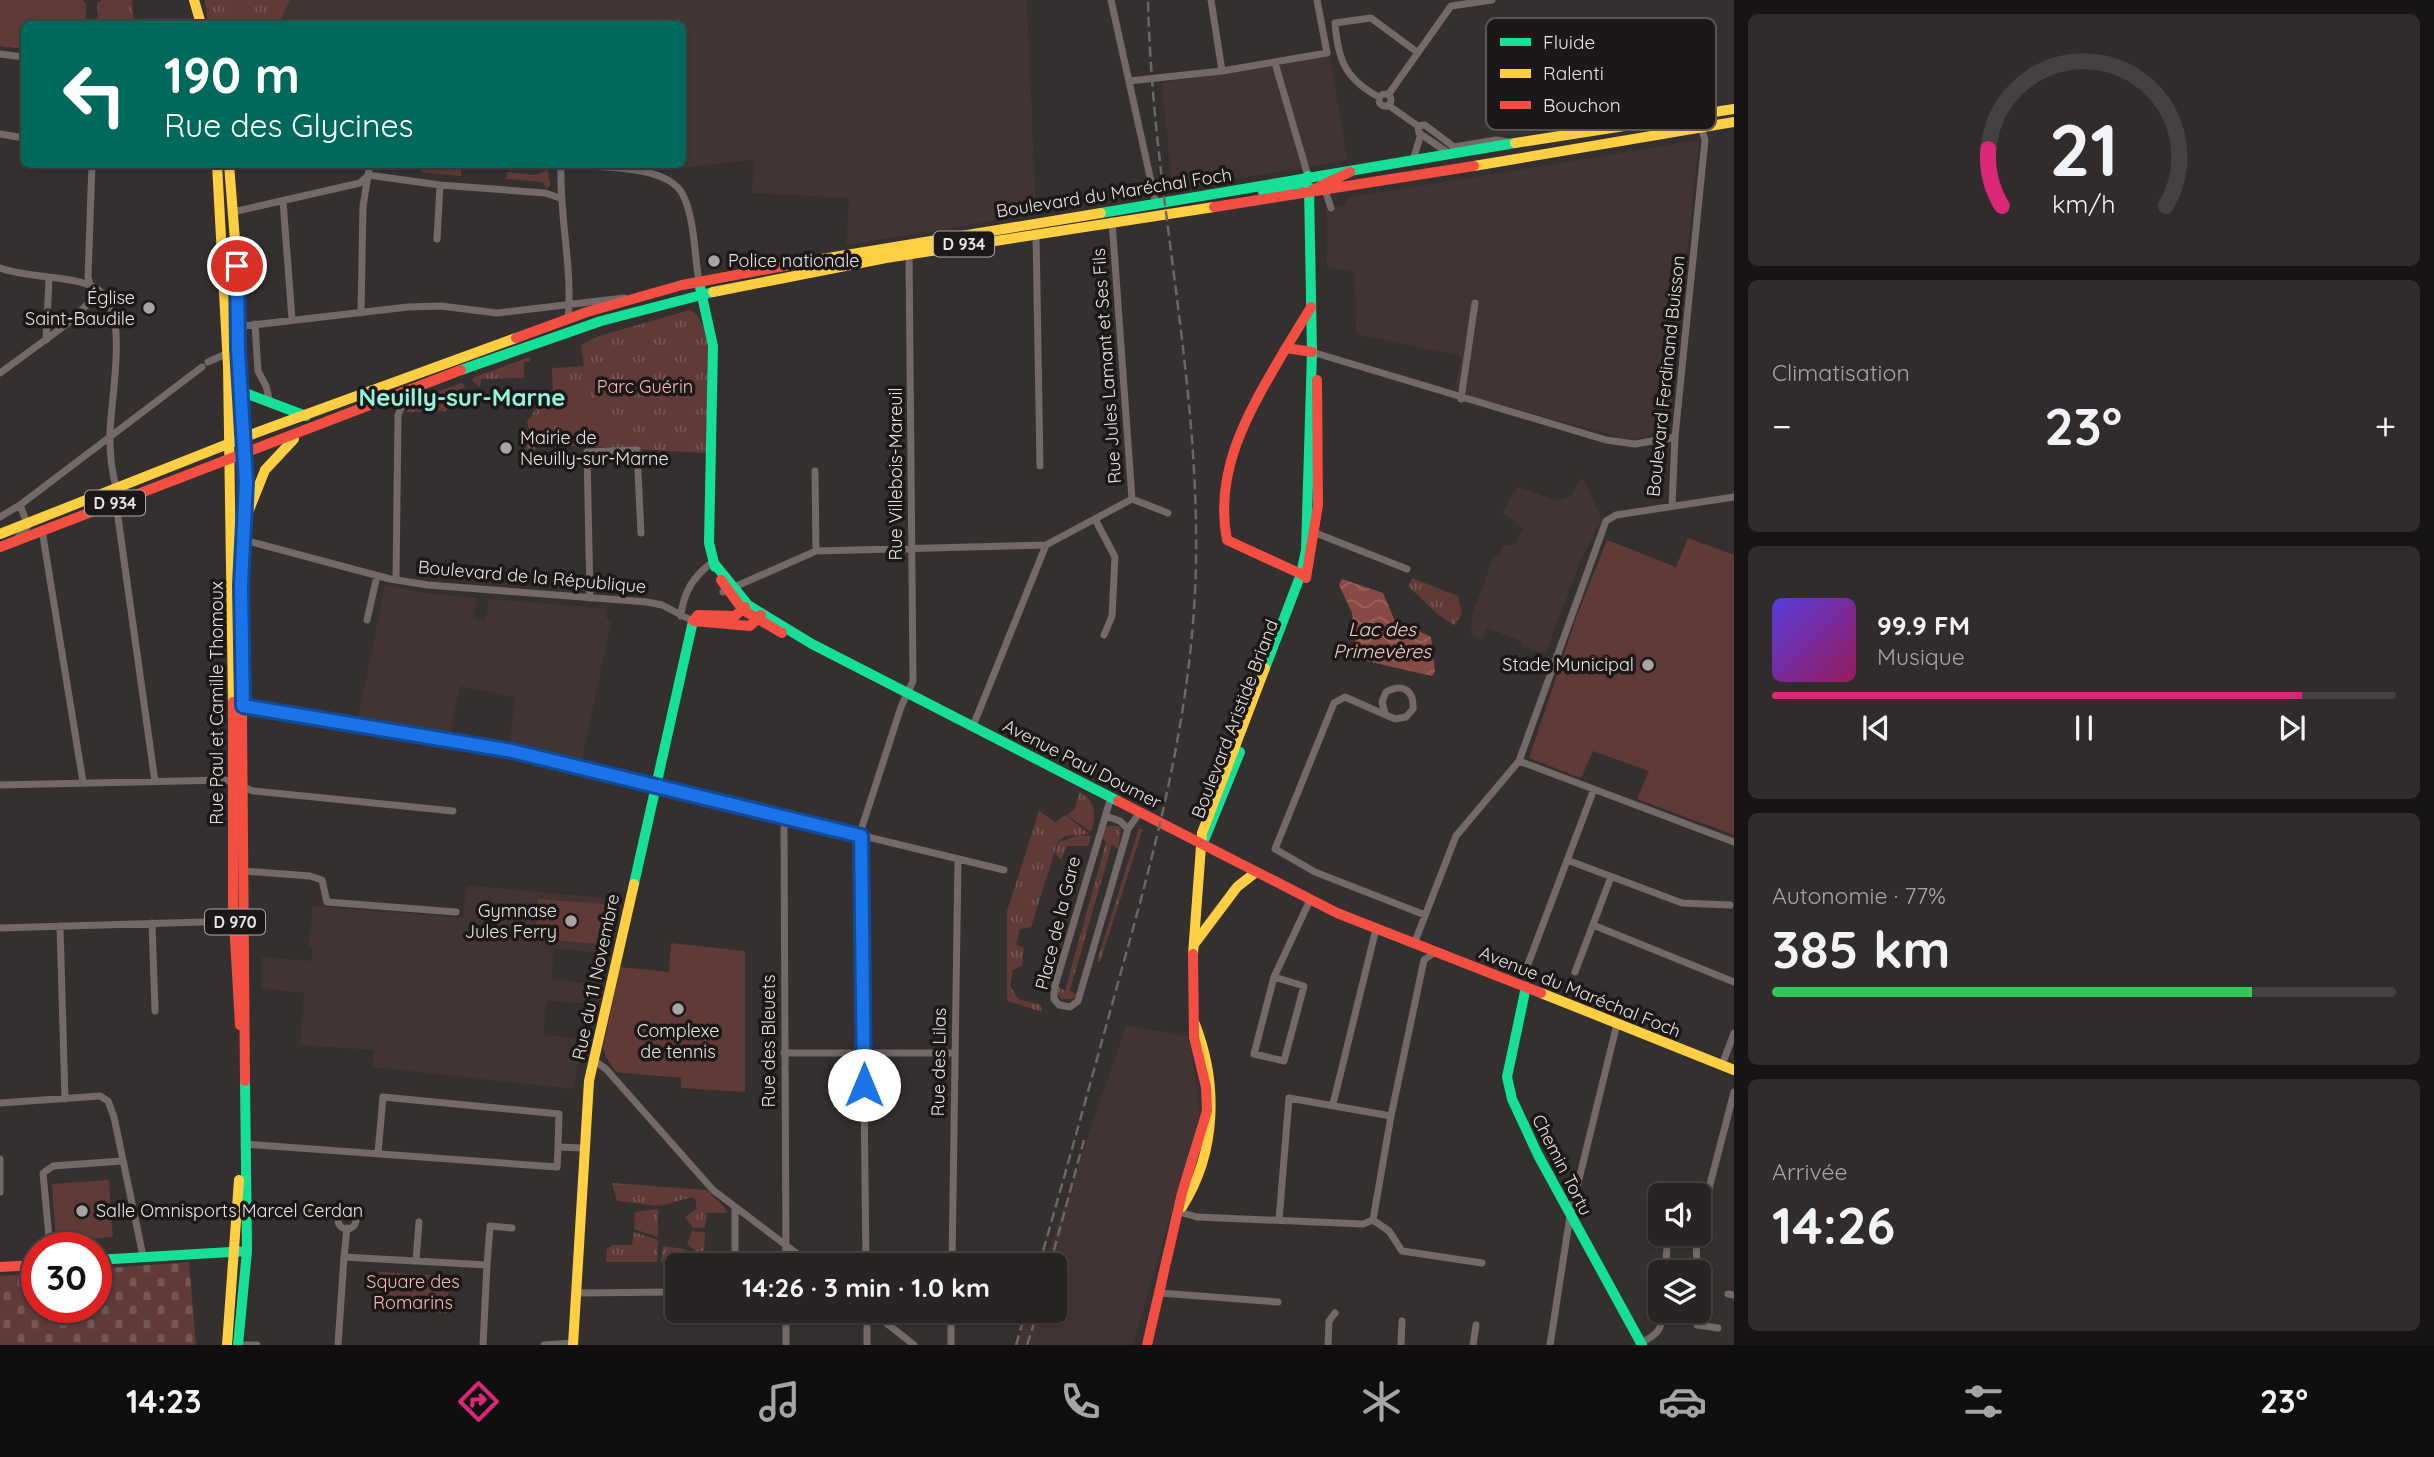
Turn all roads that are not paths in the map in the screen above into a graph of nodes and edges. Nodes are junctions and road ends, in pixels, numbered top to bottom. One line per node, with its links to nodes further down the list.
1 (1111, 0): 12 (street)
2 (1211, 0): 11 (street)
3 (1317, 0): 10 (street)
4 (1492, 0): 7 (street)
5 (195, 3): 6 (main road)
6 (199, 21)
7 (1417, 52): 13 (street); 13 (street)
8 (0, 54): 9 (street)
9 (21, 57)
10 (1275, 62): 11 (street); 36 (street)
11 (1222, 71): 12 (street)
12 (1129, 81): 42 (street)
13 (1384, 96): 17 (street)
14 (1734, 109): 15 (main road, D 934)
15 (1716, 112)
16 (1734, 122): 18 (main road, D 934)
17 (1418, 126): 23 (street); 25 (street)
18 (1716, 127)
19 (1610, 130): 25 (main road, Boulevard du Maréchal Foch / D 934)
20 (1706, 130): 21 (main road, D 934)
21 (1702, 131): 34 (main road, Boulevard du Maréchal Foch / D 934); 78 (street, Boulevard Ferdinand Buisson)
22 (0, 134): 24 (street)
23 (1421, 135): 25 (street); 26 (street)
24 (21, 138)
25 (1454, 151): 26 (main road, Boulevard du Maréchal Foch / D 934); 34 (main road)
26 (1413, 160): 33 (main road, Boulevard du Maréchal Foch / D 934)
27 (92, 168): 53 (street)
28 (217, 168): 63 (main road, D 970)
29 (229, 168): 45 (main road, D 970)
30 (369, 168): 35 (street)
31 (561, 168): 40 (street)
32 (603, 168): 54 (street)
33 (1356, 169): 36 (main road, Boulevard du Maréchal Foch / D 934); 39 (main road)
34 (1455, 169): 38 (main road, Boulevard du Maréchal Foch / D 934)
35 (368, 175): 37 (street); 41 (street); 59 (street)
36 (1308, 176): 39 (main road, Boulevard Aristide Briand); 42 (main road, Boulevard du Maréchal Foch / D 934); 43 (main road)
37 (440, 185): 40 (street); 48 (street)
38 (1325, 190): 39 (main road, Boulevard du Maréchal Foch / D 934); 44 (street)
39 (1310, 192): 43 (main road, Boulevard du Maréchal Foch / D 934); 56 (main road, Boulevard Aristide Briand)
40 (560, 198): 58 (street)
41 (283, 201): 45 (street); 60 (street)
42 (1156, 205): 54 (main road, Boulevard du Maréchal Foch / D 934)
43 (1227, 205): 46 (main road, Boulevard du Maréchal Foch / D 934)
44 (1331, 208)
45 (233, 212): 63 (main road, D 970)
46 (1112, 221): 47 (main road, Boulevard du Maréchal Foch / D 934); 88 (street, Rue Jules Lamant et Ses Fils)
47 (1036, 233): 49 (main road, Boulevard du Maréchal Foch / D 934); 84 (street)
48 (437, 239)
49 (909, 253): 54 (main road, Boulevard du Maréchal Foch / D 934); 105 (street, Rue Villebois-Mareuil)
50 (0, 268): 51 (street); 52 (street)
51 (0, 278)
52 (49, 279): 53 (street); 65 (street)
53 (91, 285): 65 (street); 79 (street)
54 (701, 291): 55 (main road, D 934); 64 (main road, D 934); 107 (main road, Avenue Paul Doumer)
55 (635, 298): 58 (street); 61 (main road, D 934)
56 (1312, 303): 66 (main road); 67 (main road, Boulevard Aristide Briand)
57 (1475, 303): 73 (street)
58 (569, 306): 59 (street); 61 (street)
59 (361, 313): 60 (street)
60 (292, 319): 62 (street)
61 (568, 320): 64 (main road); 76 (main road, D 934)
62 (255, 324): 63 (street); 74 (street)
63 (232, 328): 68 (main road, D 970); 70 (main road, D 970)
64 (572, 330): 71 (main road, D 934)
65 (46, 340): 69 (street)
66 (1286, 348): 67 (main road); 109 (main road)
67 (1312, 352): 73 (street); 98 (main road, Boulevard Aristide Briand)
68 (228, 353): 79 (street); 81 (main road, Rue Paul et Camille Thomoux / D 970)
69 (0, 373)
70 (240, 388): 74 (main road); 80 (main road, Rue Paul et Camille Thomoux / D 970)
71 (410, 390): 72 (main road, D 934); 75 (street)
72 (384, 399): 75 (street); 77 (main road, D 934)
73 (1461, 399): 78 (street)
74 (270, 403): 76 (main road)
75 (398, 415): 111 (street)
76 (306, 416): 80 (main road, D 934)
77 (299, 434): 82 (main road, D 934); 93 (main road)
78 (1675, 437): 91 (street, Boulevard Ferdinand Buisson)
79 (109, 438): 86 (street); 90 (street)
80 (244, 438): 81 (main road, D 934); 82 (main road, Rue Paul et Camille Thomoux / D 970)
81 (232, 443): 83 (main road, Rue Paul et Camille Thomoux / D 970); 86 (main road, D 934)
82 (245, 455): 83 (main road, D 934); 93 (main road, Rue Paul et Camille Thomoux / D 970)
83 (232, 461): 89 (main road, D 934); 121 (main road, Rue Paul et Camille Thomoux / D 970)
84 (1040, 466)
85 (815, 471): 106 (street)
86 (116, 487): 96 (main road, D 934)
87 (1734, 497): 91 (street)
88 (1132, 499): 92 (street); 95 (street, Rue Jules Lamant et Ses Fils)
89 (116, 503): 97 (main road, D 934); 126 (street)
90 (20, 505): 94 (street); 96 (street)
91 (1672, 506): 124 (street, Boulevard Ferdinand Buisson)
92 (1168, 513)
93 (246, 515): 101 (main road, Rue Paul et Camille Thomoux / D 970)
94 (0, 517)
95 (1095, 519): 103 (street, Rue Jules Lamant et Ses Fils); 119 (street)
96 (28, 522): 100 (main road, D 934); 102 (street)
97 (42, 530): 102 (main road, D 934); 125 (street)
98 (1312, 532): 108 (street); 109 (main road, Boulevard Aristide Briand); 140 (main road, Boulevard Aristide Briand)
99 (640, 533): 113 (street)
100 (0, 534)
101 (244, 540): 110 (street, Boulevard de la République); 121 (main road, Rue Paul et Camille Thomoux / D 970)
102 (12, 542): 104 (main road, D 934)
103 (1046, 545): 105 (street, Rue Jules Lamant et Ses Fils); 123 (street)
104 (0, 547)
105 (912, 548): 106 (street, Rue Jules Lamant et Ses Fils); 120 (street, Rue Villebois-Mareuil)
106 (817, 551): 112 (street, Rue Jules Lamant et Ses Fils)
107 (713, 562): 112 (main road, Avenue Paul Doumer); 115 (street)
108 (1407, 569)
109 (1301, 574): 140 (main road, Boulevard Aristide Briand)
110 (377, 576): 111 (street, Boulevard de la République); 117 (street)
111 (396, 580): 113 (street, Boulevard de la République)
112 (727, 590): 114 (main road, Avenue Paul Doumer)
113 (590, 598): 115 (street, Boulevard de la République)
114 (745, 607): 116 (main road, Avenue Paul Doumer); 118 (main road)
115 (681, 616): 118 (street, Boulevard de la République)
116 (759, 618): 118 (main road, Avenue Paul Doumer); 120 (main road, Avenue Paul Doumer)
117 (366, 620)
118 (693, 621): 129 (main road, Rue du 11 Novembre)
119 (1104, 635)
120 (908, 693): 123 (main road, Avenue Paul Doumer); 138 (street, Rue Villebois-Mareuil)
121 (238, 706): 127 (main road, Rue Paul et Camille Thomoux / D 970); 129 (street); 130 (main road, Rue Paul et Camille Thomoux / D 970)
122 (1385, 713): 122 (street); 152 (street)
123 (973, 726): 132 (main road, Avenue Paul Doumer)
124 (1520, 761): 131 (street); 152 (street, Boulevard Ferdinand Buisson)
125 (83, 782): 126 (street); 128 (street)
126 (155, 782): 127 (street)
127 (232, 783): 130 (street); 153 (main road, Rue Paul et Camille Thomoux / D 970)
128 (0, 785)
129 (655, 785): 136 (street); 173 (main road, Rue du 11 Novembre)
130 (244, 787): 133 (street); 145 (main road, Rue Paul et Camille Thomoux / D 970)
131 (1594, 789): 139 (street); 142 (street)
132 (1111, 797): 134 (main road, Avenue Paul Doumer); 135 (street, Place de la Gare)
133 (453, 811)
134 (1140, 812): 137 (street, Place de la Gare); 140 (main road, Avenue Paul Doumer)
135 (1106, 816): 137 (street); 137 (street, Place de la Gare)
136 (787, 817): 138 (street); 171 (street, Rue des Bleuets)
137 (1128, 829)
138 (861, 836): 141 (street); 170 (street, Rue Villebois-Mareuil)
139 (1734, 842)
140 (1202, 843): 143 (main road, Avenue Paul Doumer); 159 (main road)
141 (958, 859): 144 (street); 172 (street, Rue des Lilas)
142 (1567, 860): 147 (street); 162 (street)
143 (1235, 862): 146 (main road, Avenue Paul Doumer); 148 (main road)
144 (1004, 870)
145 (244, 871): 151 (street); 153 (main road, Rue Paul et Camille Thomoux / D 970)
146 (1256, 872): 148 (main road); 149 (main road, Avenue Paul Doumer)
147 (1611, 877): 150 (street); 155 (street)
148 (1237, 887): 159 (main road)
149 (1310, 900): 158 (main road, Avenue Paul Doumer); 164 (street)
150 (1730, 905)
151 (456, 912)
152 (1425, 915): 160 (street, Boulevard Ferdinand Buisson)
153 (240, 921): 154 (street); 181 (main road, Rue Paul et Camille Thomoux / D 970)
154 (152, 923): 156 (street); 167 (street)
155 (1593, 925): 163 (street); 165 (street)
156 (60, 926): 157 (street); 177 (street)
157 (0, 928)
158 (1376, 929): 160 (main road, Avenue du Maréchal Foch); 179 (street)
159 (1194, 944): 192 (main road)
160 (1414, 944): 161 (main road, Avenue du Maréchal Foch)
161 (1435, 952): 166 (main road, Avenue du Maréchal Foch); 180 (street)
162 (1525, 972)
163 (1575, 972)
164 (1274, 977): 164 (street)
165 (1734, 981)
166 (1525, 987): 168 (main road, Avenue du Maréchal Foch); 193 (main road, Chemin Tortu)
167 (155, 1011)
168 (1618, 1024): 174 (main road, Avenue du Maréchal Foch); 193 (street)
169 (1734, 1033): 174 (street)
170 (864, 1052): 171 (street); 172 (street); 206 (street, Rue Villebois-Mareuil)
171 (784, 1053): 200 (street, Rue des Bleuets)
172 (956, 1053): 207 (street, Rue des Lilas)
173 (593, 1060): 183 (main road, Rue du 11 Novembre); 189 (street)
174 (1722, 1065): 175 (main road, Avenue du Maréchal Foch)
175 (1734, 1070)
176 (1734, 1092): 187 (street)
177 (65, 1099): 178 (street); 186 (street)
178 (0, 1103)
179 (1333, 1104): 180 (street); 194 (street)
180 (1391, 1116): 195 (street)
181 (244, 1144): 184 (street); 201 (main road, Rue Paul et Camille Thomoux / D 970); 202 (main road, Rue Paul et Camille Thomoux / D 970)
182 (558, 1147): 183 (street); 184 (street); 184 (street)
183 (584, 1148): 217 (main road, Rue du 11 Novembre)
184 (378, 1153)
185 (0, 1159): 188 (street)
186 (122, 1161): 199 (street); 208 (street)
187 (1710, 1183)
188 (0, 1192)
189 (735, 1209): 200 (street); 203 (street)
190 (310, 1210): 191 (street)
191 (344, 1212): 197 (street); 197 (street)
192 (1179, 1212): 194 (street); 218 (main road)
193 (1570, 1216): 231 (main road, Chemin Tortu); 246 (street)
194 (1279, 1220): 195 (street)
195 (1373, 1220): 212 (street)
196 (419, 1222): 211 (street)
197 (346, 1228): 209 (street)
198 (512, 1228): 213 (street)
199 (49, 1232)
200 (786, 1245): 204 (street, Rue des Bleuets); 205 (street)
201 (247, 1251): 202 (main road); 233 (main road, Rue Paul et Camille Thomoux / D 970)
202 (232, 1252): 208 (main road); 232 (main road, Rue Paul et Camille Thomoux / D 970)
203 (735, 1253)
204 (786, 1253)
205 (796, 1253)
206 (866, 1253)
207 (952, 1253)
208 (143, 1256): 210 (main road)
209 (344, 1257): 211 (street); 235 (street)
210 (112, 1259)
211 (416, 1261): 213 (street)
212 (1482, 1263)
213 (487, 1265): 236 (street)
214 (21, 1266): 215 (main road)
215 (0, 1267)
216 (665, 1292): 217 (street)
217 (577, 1293): 230 (main road, Rue du 11 Novembre)
218 (1160, 1293): 219 (street); 242 (main road)
219 (1278, 1302)
220 (1335, 1313): 243 (street)
221 (1402, 1321): 244 (street)
222 (786, 1323): 238 (street)
223 (868, 1323): 239 (street)
224 (885, 1323): 240 (street)
225 (951, 1323): 241 (street)
226 (1662, 1323): 231 (street)
227 (1697, 1323): 229 (street)
228 (1476, 1325): 245 (street)
229 (1717, 1328)
230 (573, 1344): 237 (street)
231 (1642, 1344)
232 (227, 1345)
233 (238, 1345): 234 (street)
234 (257, 1345)
235 (338, 1345)
236 (483, 1345)
237 (544, 1345)
238 (786, 1345)
239 (867, 1345)
240 (914, 1345)
241 (950, 1345)
242 (1147, 1345)
243 (1328, 1345)
244 (1401, 1345)
245 (1473, 1345)
246 (1550, 1345)

